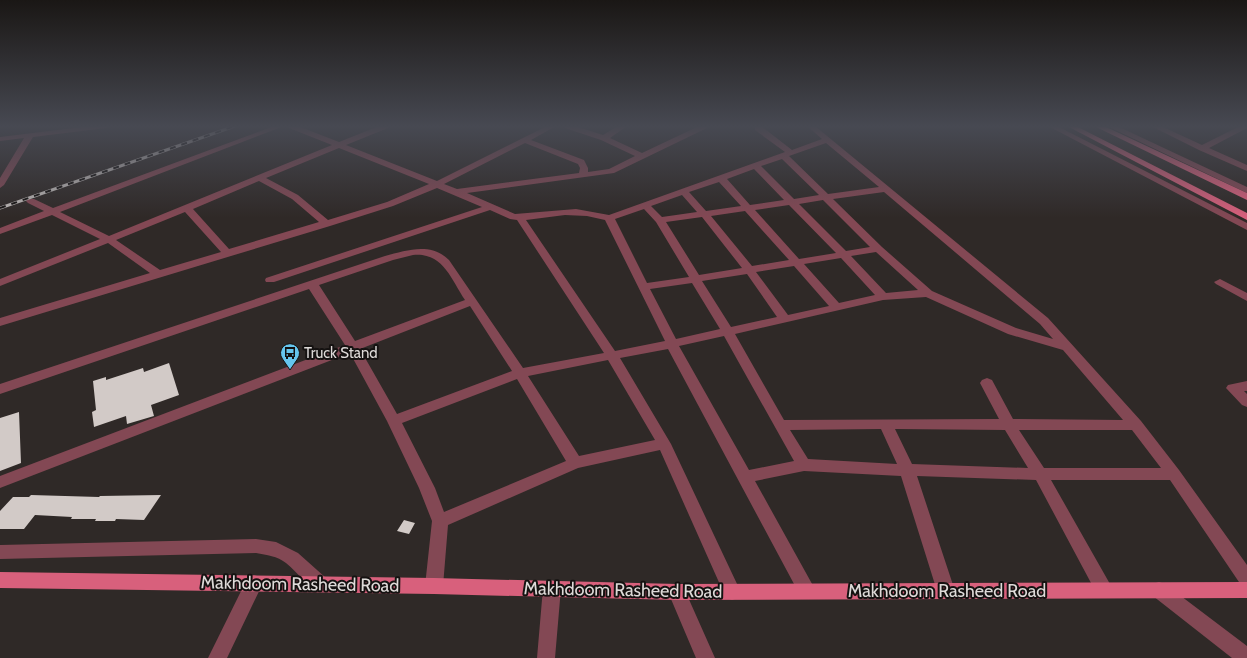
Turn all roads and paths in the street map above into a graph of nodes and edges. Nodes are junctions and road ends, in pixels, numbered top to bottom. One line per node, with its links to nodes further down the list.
1 (17, 157): 21 (street)
2 (199, 157): 35 (street)
3 (310, 157): 19 (street)
4 (367, 157): 22 (street)
5 (491, 157): 22 (street)
6 (567, 157): 18 (street)
7 (641, 157): 18 (street)
8 (780, 157): 16 (street)
9 (789, 157): 27 (street)
10 (847, 157): 23 (street)
11 (1111, 157): 42 (street)
12 (1130, 157): 39 (main road)
13 (1161, 157): 28 (main road)
14 (1177, 157): 24 (street)
15 (1223, 157): 17 (street)
16 (756, 166): 20 (street); 30 (street)
17 (1246, 166)
18 (583, 175): 26 (street)
19 (259, 178): 33 (street); 41 (street)
20 (721, 178): 25 (street); 34 (street)
21 (0, 185)
22 (436, 185): 26 (street); 41 (street)
23 (885, 189): 27 (street); 69 (street)
24 (1247, 190)
25 (683, 191): 31 (street); 36 (street)
26 (456, 192): 32 (street)
27 (825, 197): 30 (street); 46 (street)
28 (1247, 197)
29 (31, 201): 35 (street)
30 (792, 202): 34 (street); 48 (street)
31 (645, 204): 38 (street); 40 (street)
32 (491, 207): 37 (street); 45 (street)
33 (187, 208): 44 (street); 47 (street)
34 (748, 208): 36 (street); 50 (street)
35 (52, 212): 43 (street); 44 (street)
36 (705, 214): 40 (street); 51 (street)
37 (520, 218): 38 (street); 70 (street)
38 (609, 218): 58 (street)
39 (1247, 218)
40 (660, 220): 53 (street)
41 (327, 224): 47 (street)
42 (1247, 227)
43 (0, 231)
44 (108, 239): 52 (street); 56 (street)
45 (379, 243): 49 (street); 54 (street)
46 (878, 249): 48 (street); 59 (street)
47 (228, 254): 52 (street)
48 (844, 255): 50 (street); 60 (street)
49 (389, 258): 57 (street); 62 (street)
50 (797, 262): 51 (street); 63 (street)
51 (750, 270): 53 (street); 64 (street)
52 (158, 274): 65 (street)
53 (696, 279): 58 (street); 66 (street)
54 (270, 280)
55 (1220, 282): 61 (street)
56 (0, 283)
57 (312, 284): 68 (street); 74 (street)
58 (644, 287): 67 (street)
59 (928, 293): 60 (street); 69 (street)
60 (882, 297): 63 (street)
61 (1247, 298)
62 (472, 301): 68 (street); 71 (street)
63 (837, 308): 64 (street)
64 (784, 318): 66 (street)
65 (0, 322)
66 (728, 332): 67 (street); 78 (street)
67 (672, 344): 70 (street); 87 (street)
68 (353, 347): 76 (street); 88 (street)
69 (1069, 348): 80 (street)
70 (611, 354): 71 (street); 81 (street)
71 (520, 373): 76 (street); 82 (street)
72 (987, 383): 79 (street)
73 (1247, 386): 75 (street)
74 (0, 389)
75 (1247, 402)
76 (394, 421): 89 (street)
77 (886, 424): 78 (street); 79 (street); 84 (street)
78 (780, 425): 83 (street)
79 (1009, 425): 80 (street); 85 (street)
80 (1136, 425): 86 (street)
81 (664, 444): 82 (street); 103 (street)
82 (575, 463): 89 (street)
83 (804, 465): 84 (street); 87 (street)
84 (907, 470): 85 (street); 101 (street)
85 (1040, 474): 86 (street); 97 (street)
86 (1174, 474): 91 (street)
87 (744, 477): 100 (street)
88 (0, 482)
89 (440, 520): 95 (street)
90 (0, 552): 94 (street)
91 (1247, 579)
92 (0, 580): 93 (main road, Makhdoom Rasheed Road)
93 (254, 583): 94 (main road, Makhdoom Rasheed Road); 104 (street)
94 (320, 584): 95 (main road, Makhdoom Rasheed Road)
95 (434, 586): 96 (main road, Makhdoom Rasheed Road)
96 (552, 588): 102 (main road, Makhdoom Rasheed Road); 105 (street)
97 (1104, 590): 98 (main road, Makhdoom Rasheed Road); 101 (main road, Makhdoom Rasheed Road)
98 (1159, 590): 99 (main road, Makhdoom Rasheed Road); 107 (street)
99 (1247, 590)
100 (807, 591): 101 (main road, Makhdoom Rasheed Road); 103 (main road, Makhdoom Rasheed Road)
101 (946, 591)
102 (677, 592): 103 (main road, Makhdoom Rasheed Road); 106 (street)
103 (732, 592)
104 (217, 658)
105 (546, 658)
106 (706, 658)
107 (1246, 658)

